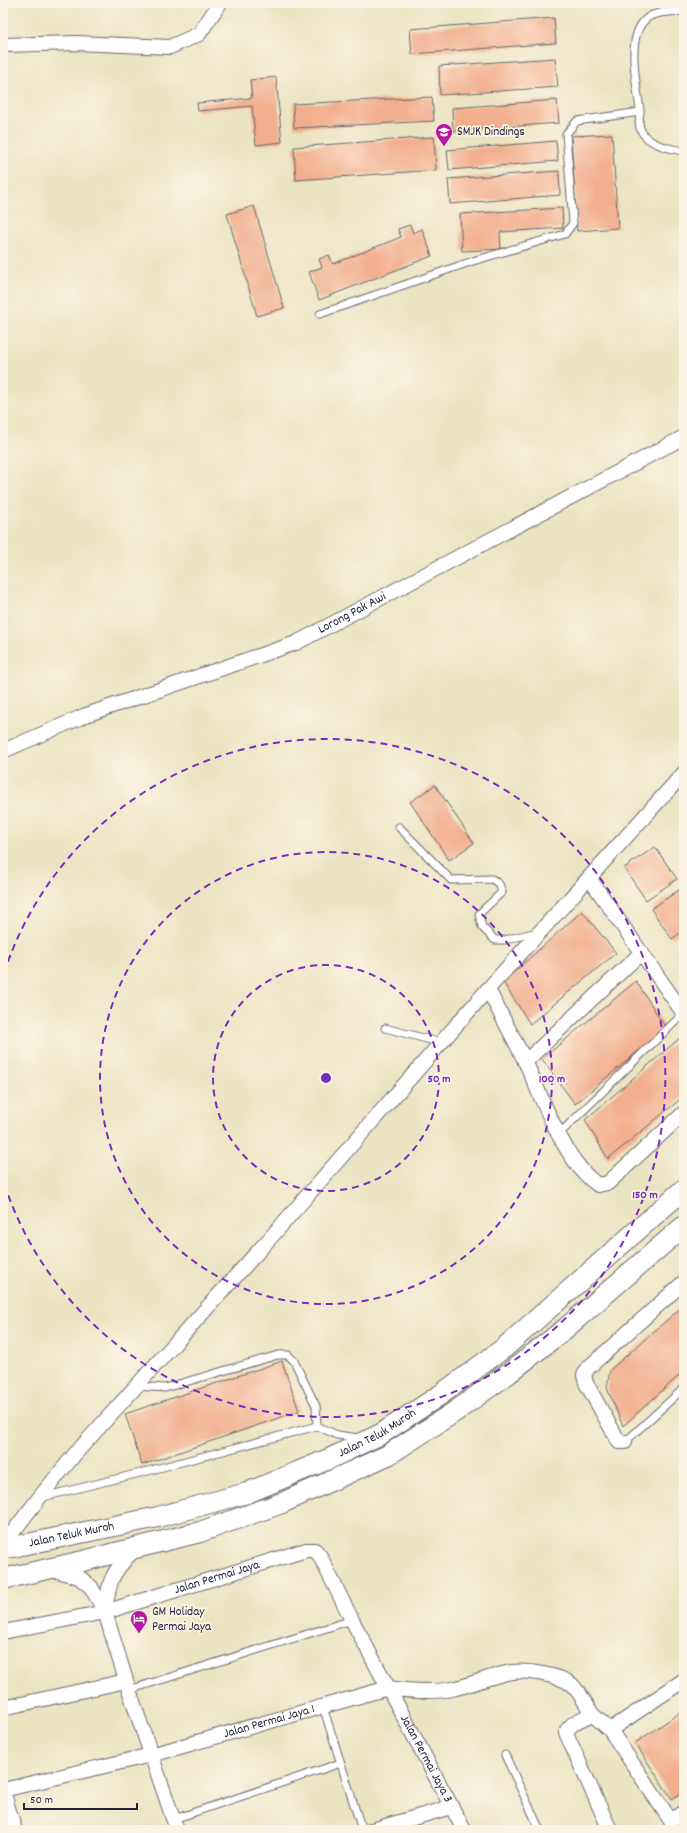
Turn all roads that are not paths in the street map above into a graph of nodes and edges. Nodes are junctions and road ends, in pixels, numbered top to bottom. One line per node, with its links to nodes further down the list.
1 (220, 3): 3 (street)
2 (684, 11): 4 (lane)
3 (3, 45)
4 (640, 112): 5 (lane); 6 (lane)
5 (684, 151)
6 (320, 314)
7 (684, 437): 8 (street, Lorong Pak Awi)
8 (3, 751)
9 (684, 773): 11 (street)
10 (399, 827): 12 (lane)
11 (590, 879): 12 (street); 13 (street)
12 (541, 931): 14 (street)
13 (641, 953): 15 (street); 18 (street)
14 (488, 989): 17 (street); 18 (street)
15 (684, 1013): 20 (lane)
16 (385, 1028): 17 (lane)
17 (442, 1043): 24 (street)
18 (525, 1062): 20 (street)
19 (684, 1113): 20 (street)
20 (558, 1135)
21 (684, 1189): 27 (main road, Jalan Teluk Muroh)
22 (684, 1226): 31 (main road, Jalan Teluk Muroh)
23 (684, 1282): 28 (street)
24 (136, 1386): 26 (lane); 29 (street)
25 (684, 1388): 28 (lane)
26 (317, 1426): 27 (lane); 29 (lane)
27 (381, 1434): 32 (main road, Jalan Teluk Muroh)
28 (625, 1442)
29 (39, 1498): 30 (street)
30 (3, 1545)
31 (136, 1548): 34 (main road, Jalan Teluk Muroh); 36 (street)
32 (3, 1549)
33 (306, 1550): 36 (street, Jalan Permai Jaya); 37 (street, Jalan Permai Jaya 3)
34 (48, 1568): 35 (main road, Jalan Teluk Muroh); 36 (street)
35 (3, 1579)
36 (105, 1612): 38 (street, Jalan Permai Jaya); 40 (street)
37 (352, 1620): 40 (lane); 41 (street, Jalan Permai Jaya 3)
38 (3, 1632)
39 (684, 1680): 45 (street)
40 (128, 1685): 43 (street); 46 (street)
41 (388, 1688): 42 (street, Jalan Permai Jaya 1); 44 (street); 50 (street, Jalan Permai Jaya 3)
42 (323, 1707): 46 (street, Jalan Permai Jaya 1); 48 (lane)
43 (3, 1708)
44 (592, 1714): 45 (street); 59 (street)
45 (610, 1730): 53 (street)
46 (151, 1755): 49 (street, Jalan Permai Jaya 1); 52 (street)
47 (505, 1755): 58 (lane)
48 (341, 1763): 52 (lane); 55 (lane)
49 (3, 1791): 54 (street)
50 (451, 1807): 56 (street); 57 (street, Jalan Permai Jaya 3)
51 (684, 1812): 53 (street)
52 (175, 1824)
53 (674, 1825)
54 (15, 1830)
55 (362, 1830)
56 (372, 1830)
57 (464, 1830)
58 (540, 1830)
59 (610, 1830)

